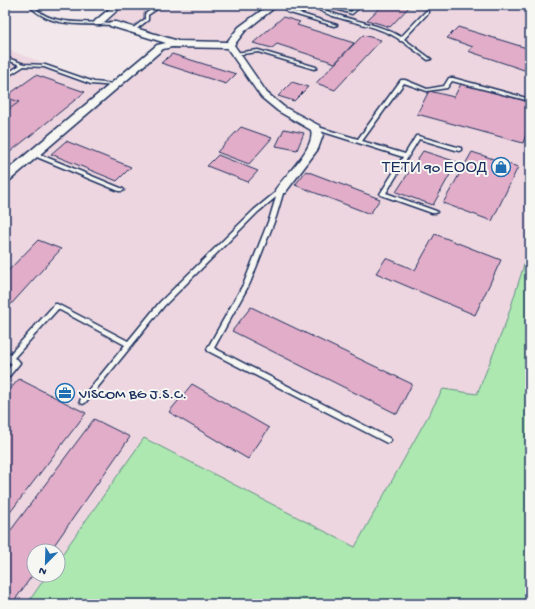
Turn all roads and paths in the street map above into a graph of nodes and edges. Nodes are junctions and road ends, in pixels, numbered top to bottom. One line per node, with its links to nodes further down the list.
1 (31, 5): 10 (lane)
2 (119, 5): 10 (street)
3 (161, 5): 13 (lane)
4 (274, 5): 16 (street)
5 (284, 5): 12 (lane)
6 (314, 5): 14 (lane)
7 (326, 5): 8 (lane)
8 (360, 5)
9 (427, 12): 14 (lane)
10 (98, 23): 11 (lane)
11 (113, 24): 13 (street)
12 (335, 25)
13 (134, 30): 15 (street)
14 (400, 40): 18 (lane)
15 (180, 44): 16 (street); 22 (street)
16 (232, 49): 20 (lane); 24 (street)
17 (5, 58): 19 (lane)
18 (429, 58)
19 (23, 64): 21 (lane); 22 (lane)
20 (315, 68)
21 (5, 77)
22 (115, 85): 27 (street)
23 (530, 100): 25 (lane)
24 (316, 128): 25 (lane); 31 (street)
25 (359, 141): 28 (lane)
26 (459, 149): 28 (lane)
27 (34, 154): 29 (street); 30 (lane)
28 (406, 156): 32 (lane)
29 (5, 178)
30 (121, 190)
31 (281, 190): 33 (lane); 37 (lane)
32 (434, 212)
33 (129, 344): 34 (lane); 36 (lane)
34 (7, 358): 35 (lane)
35 (5, 377)
36 (83, 401)
37 (387, 440)

